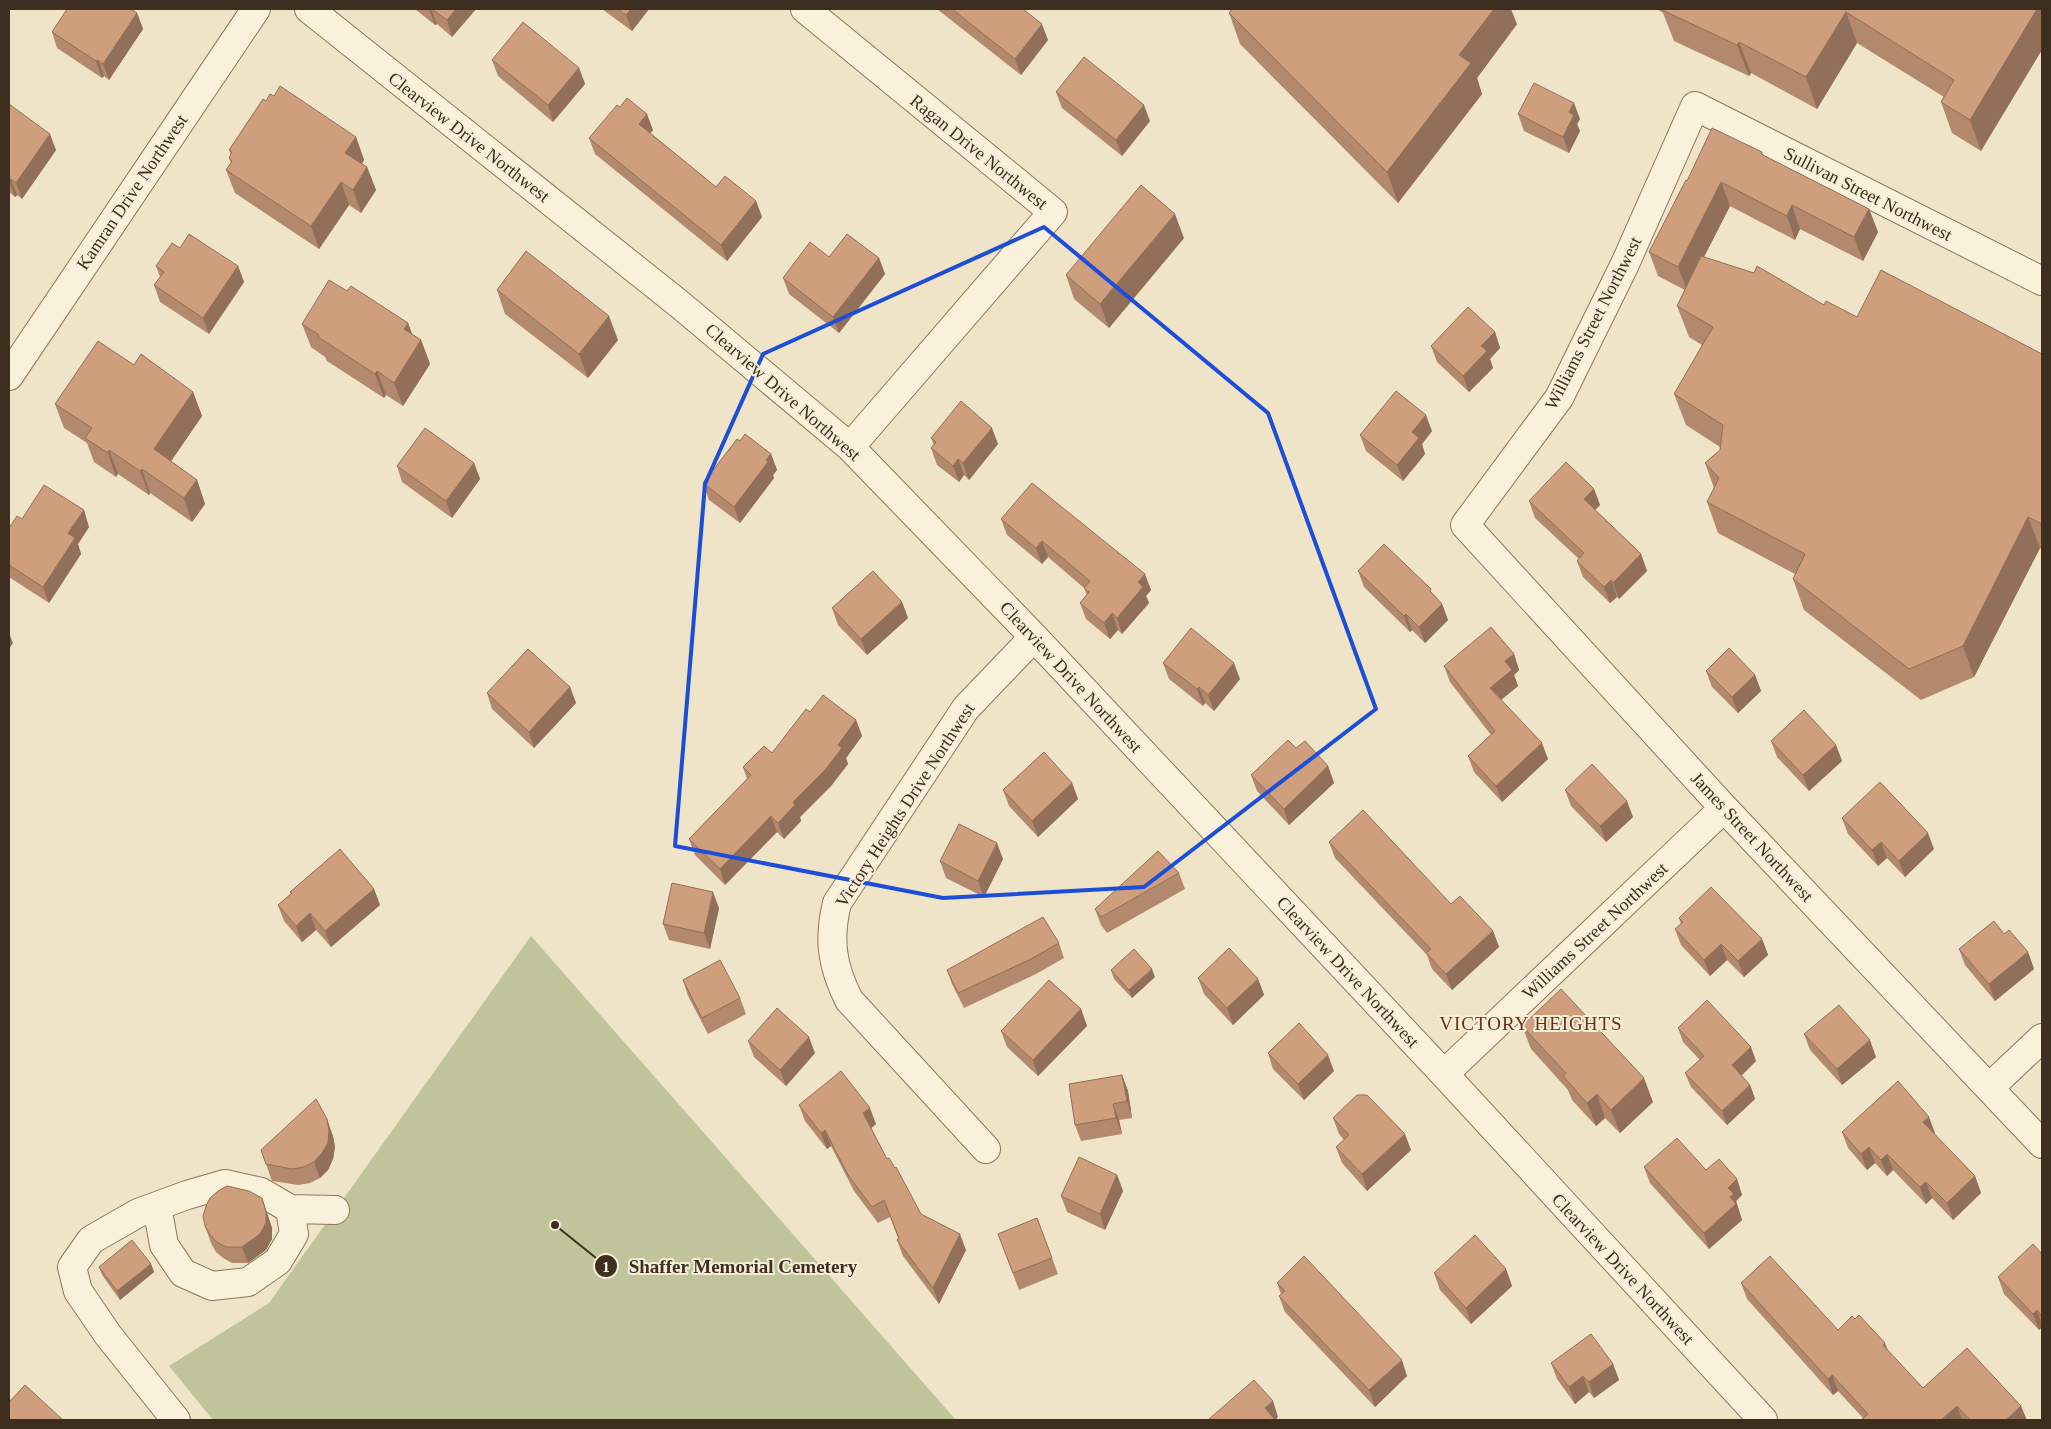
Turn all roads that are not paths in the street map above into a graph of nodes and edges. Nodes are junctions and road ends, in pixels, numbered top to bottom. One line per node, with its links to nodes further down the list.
1 (256, 9): 6 (street, Kamran Drive Northwest)
2 (309, 9): 7 (street, Clearview Drive Northwest)
3 (805, 9): 7 (street, Ragan Drive Northwest)
4 (1695, 106): 5 (street, Sullivan Street Northwest); 8 (street, Williams Street Northwest)
5 (2042, 281)
6 (9, 376)
7 (850, 447): 9 (street, Clearview Drive Northwest)
8 (1465, 525): 10 (street, James Street Northwest)
9 (1034, 637): 12 (street, Clearview Drive Northwest); 15 (street, Victory Heights Drive Northwest)
10 (1724, 808): 12 (street, Williams Street Northwest); 13 (street, James Street Northwest)
11 (2042, 1038): 13 (street)
12 (1444, 1074): 20 (street, Clearview Drive Northwest)
13 (1990, 1087): 14 (street, James Street Northwest)
14 (2042, 1144)
15 (986, 1149)
16 (157, 1206): 17 (street); 17 (street); 19 (street)
17 (290, 1208): 18 (street)
18 (335, 1210)
19 (176, 1420)
20 (1763, 1420)

